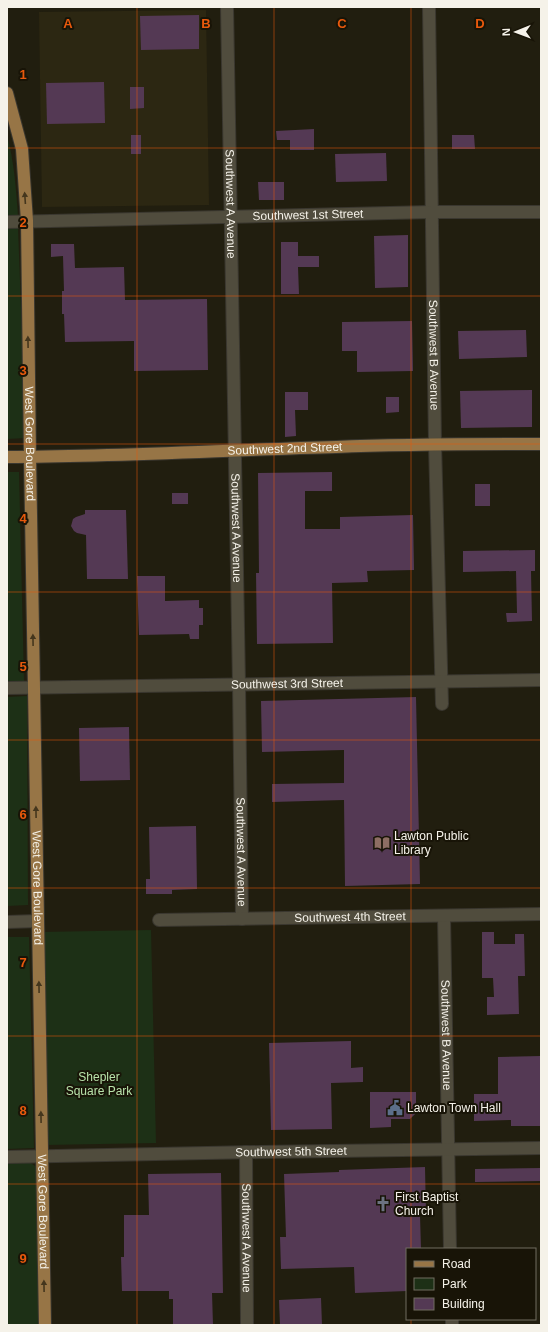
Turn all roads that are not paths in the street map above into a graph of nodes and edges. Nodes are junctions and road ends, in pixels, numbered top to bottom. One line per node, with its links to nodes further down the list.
1 (429, 7): 4 (street, Southwest B Avenue)
2 (227, 12): 6 (street, Southwest A Avenue)
3 (7, 93): 8 (main road, West Gore Boulevard, one-way to 3)
4 (431, 212): 5 (street, Southwest 1st Street); 6 (street, Southwest 1st Street); 9 (street, Southwest B Avenue)
5 (541, 212)
6 (230, 216): 8 (street, Southwest 1st Street); 11 (street, Southwest A Avenue)
7 (7, 222): 8 (street, Southwest 1st Street)
8 (27, 222): 13 (main road, West Gore Boulevard, one-way to 8)
9 (435, 444): 10 (main road, Southwest 2nd Street); 11 (main road, Southwest 2nd Street); 15 (street, Southwest B Avenue)
10 (541, 444)
11 (235, 451): 13 (main road, Southwest 2nd Street); 16 (street, Southwest A Avenue)
12 (7, 457): 13 (main road, Southwest 2nd Street)
13 (30, 457): 17 (main road, West Gore Boulevard, one-way to 13)
14 (541, 680): 15 (street, Southwest 3rd Street)
15 (442, 682): 16 (street, Southwest 3rd Street); 19 (street, Southwest B Avenue)
16 (239, 684): 17 (street, Southwest 3rd Street); 22 (street, Southwest A Avenue)
17 (34, 687): 18 (street, Southwest 3rd Street); 24 (main road, West Gore Boulevard, one-way to 17)
18 (7, 688)
19 (442, 704)
20 (541, 914): 21 (street, Southwest 4th Street)
21 (444, 916): 22 (street, Southwest 4th Street); 27 (street, Southwest B Avenue)
22 (242, 919): 23 (street, Southwest 4th Street)
23 (158, 920)
24 (38, 921): 25 (street); 29 (main road, West Gore Boulevard, one-way to 24)
25 (7, 922)
26 (541, 1148): 27 (street, Southwest 5th Street)
27 (448, 1149): 28 (street, Southwest 5th Street); 31 (street, Southwest B Avenue)
28 (246, 1152): 29 (street, Southwest 5th Street); 33 (street, Southwest A Avenue)
29 (42, 1156): 30 (street, Southwest 5th Street); 32 (main road, West Gore Boulevard, one-way to 29)
30 (7, 1157)
31 (450, 1248)
32 (45, 1325)
33 (247, 1325)

